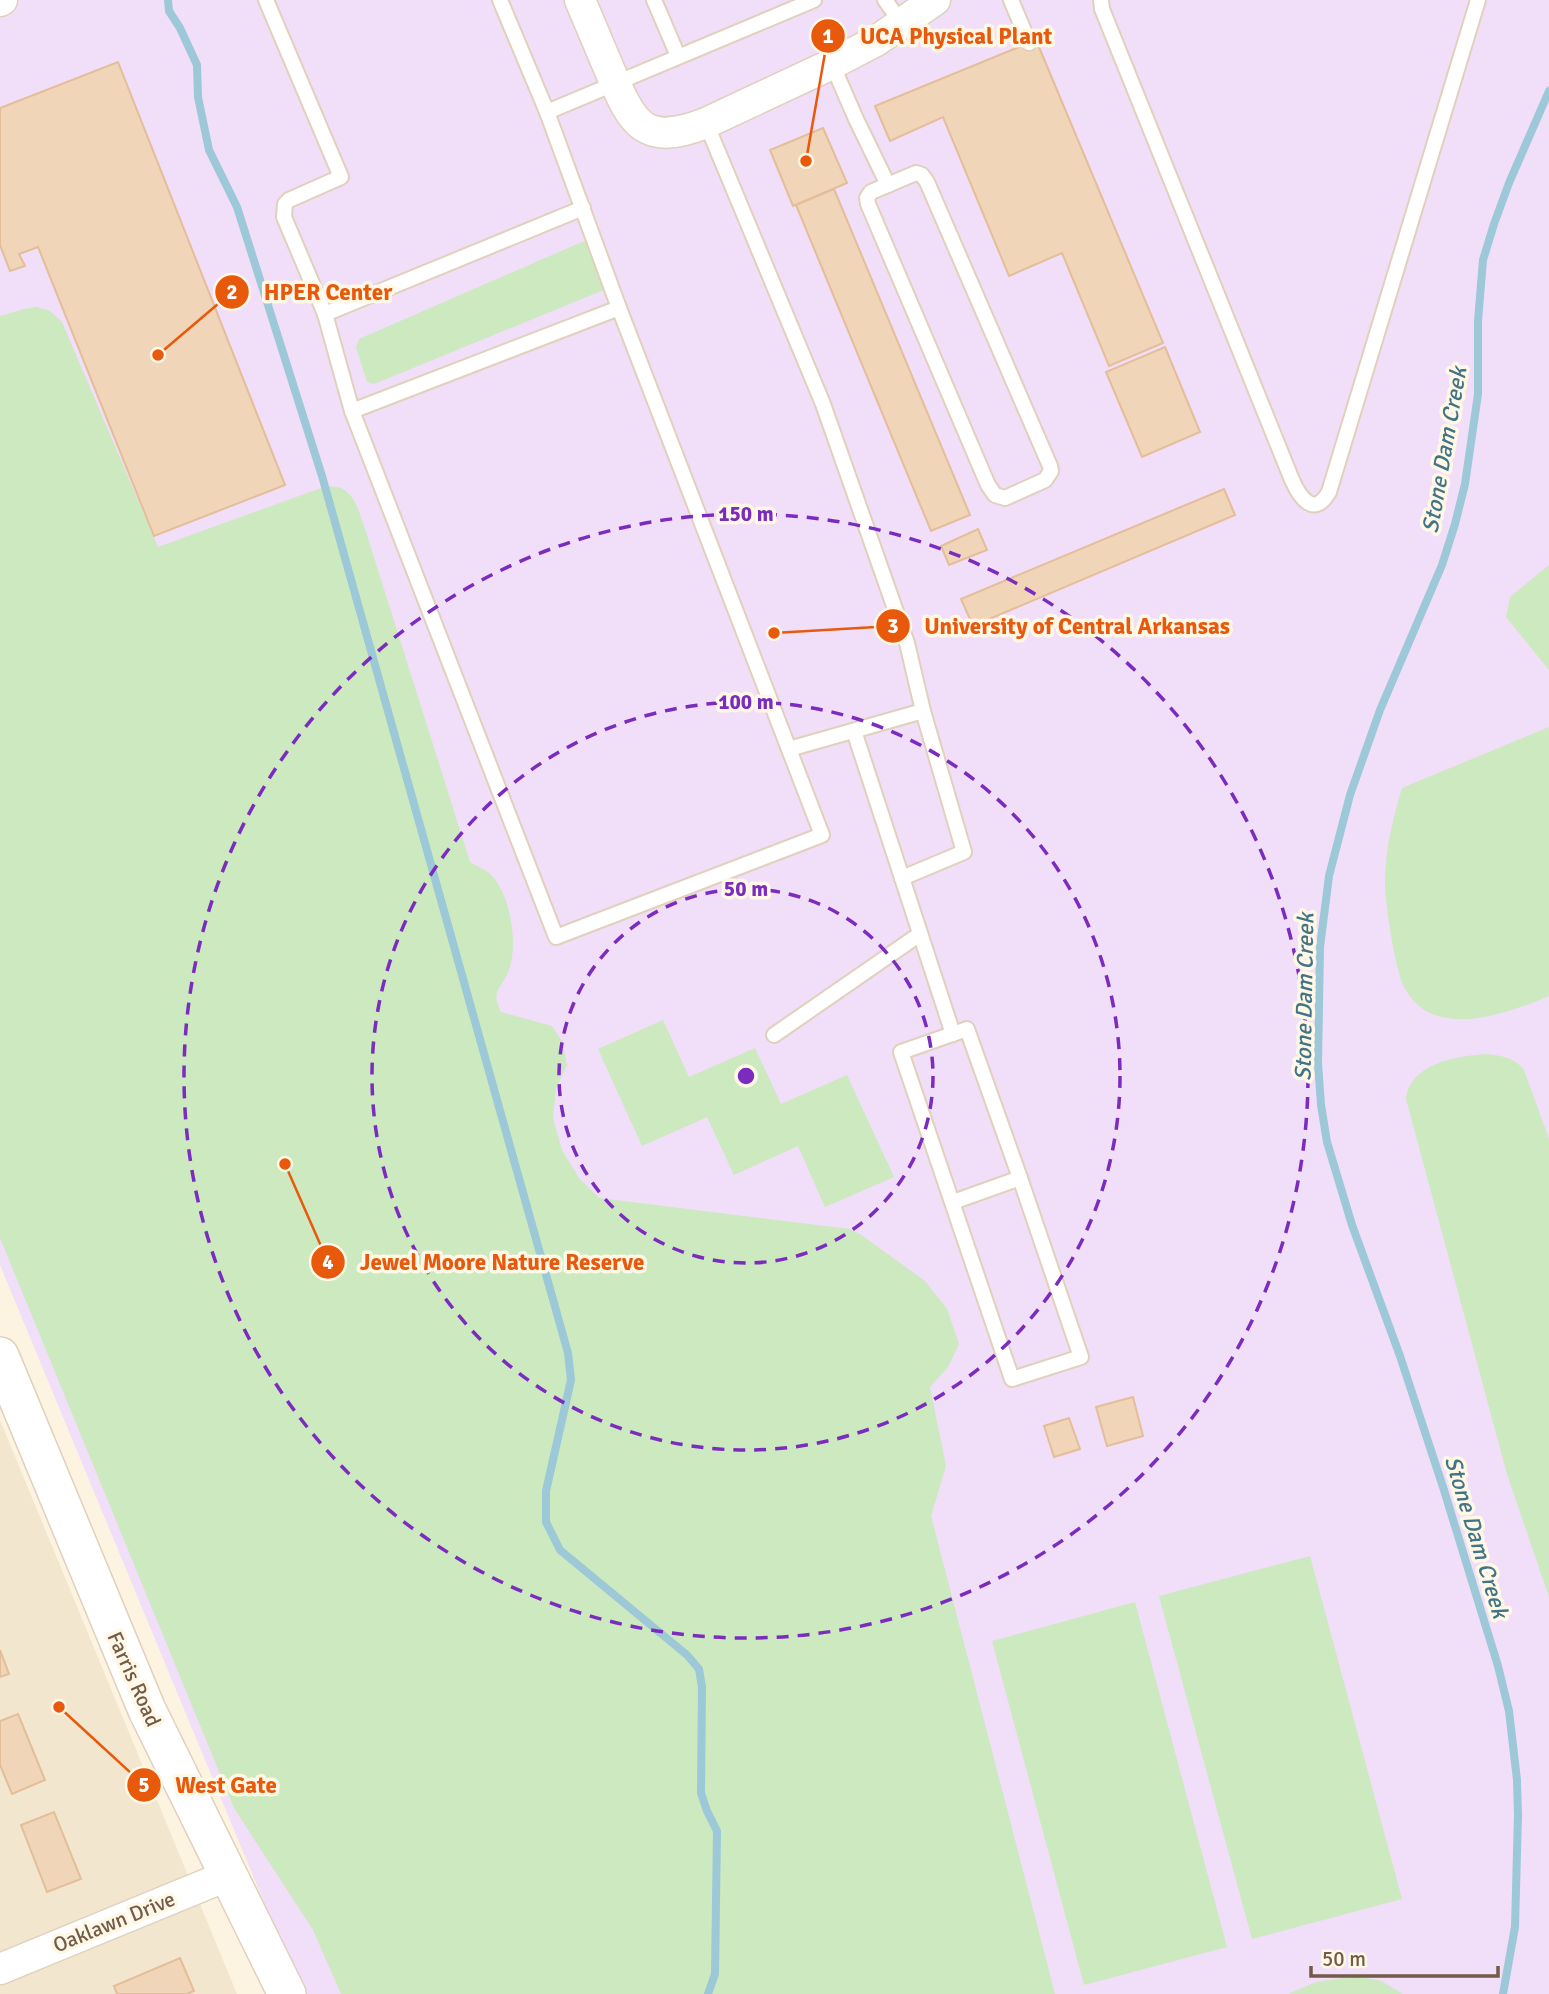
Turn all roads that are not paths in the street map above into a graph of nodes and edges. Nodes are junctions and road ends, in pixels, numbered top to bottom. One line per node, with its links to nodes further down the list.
1 (265, 0): 20 (lane)
2 (500, 0): 15 (lane)
3 (580, 0): 14 (street)
4 (654, 0): 12 (lane)
5 (814, 0): 12 (lane)
6 (935, 0): 10 (street)
7 (1011, 0): 11 (lane)
8 (1101, 0): 9 (lane)
9 (1478, 0)
10 (894, 12): 13 (street)
11 (1028, 43)
12 (677, 56): 14 (lane)
13 (832, 64): 16 (street); 17 (lane)
14 (615, 83): 15 (lane); 16 (street)
15 (547, 111): 18 (lane)
16 (706, 123): 22 (lane)
17 (888, 185): 17 (lane)
18 (583, 208): 19 (lane); 20 (lane)
19 (619, 308): 21 (lane); 24 (lane)
20 (325, 314): 21 (lane)
21 (352, 411): 24 (lane)
22 (923, 711): 23 (lane); 25 (lane)
23 (854, 731): 24 (lane); 25 (lane)
24 (789, 749)
25 (902, 878): 26 (lane)
26 (920, 934): 27 (lane); 28 (lane)
27 (953, 1034): 29 (lane); 30 (lane)
28 (774, 1035)
29 (1020, 1178): 30 (lane); 30 (lane)
30 (953, 1202)
31 (0, 1356): 32 (street, Farris Road)
32 (229, 1875): 33 (street, Oaklawn Drive); 34 (street, Farris Road)
33 (0, 1969)
34 (287, 1994)

